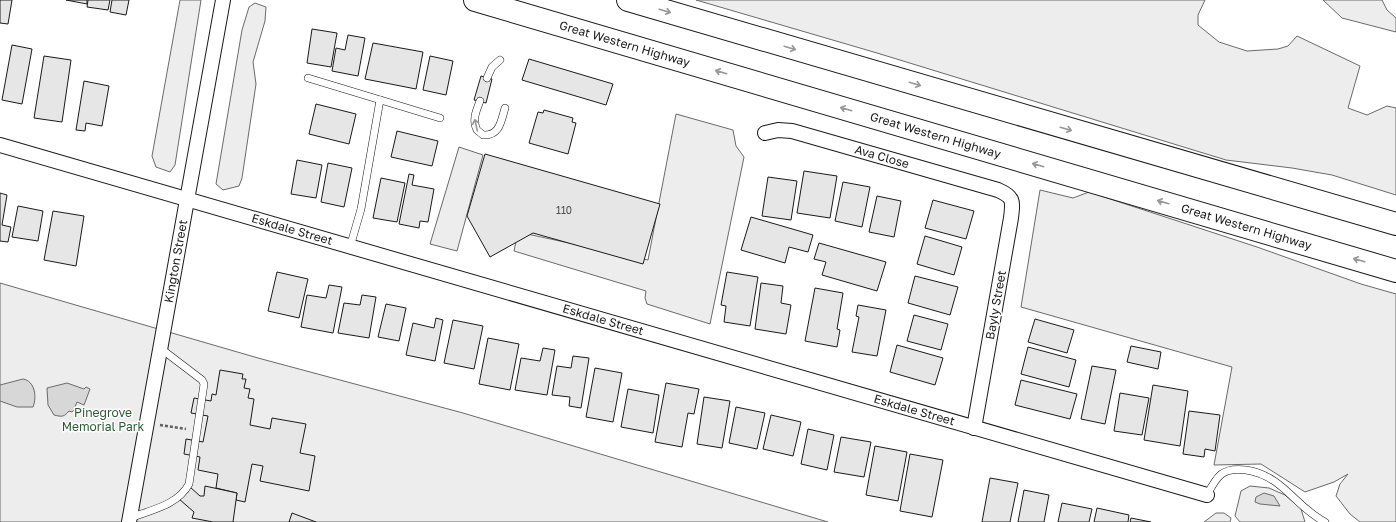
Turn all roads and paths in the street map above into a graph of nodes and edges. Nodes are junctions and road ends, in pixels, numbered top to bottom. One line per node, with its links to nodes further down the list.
1 (223, 0): 14 (street, Kington Street)
2 (475, 0): 17 (highway, Great Western Highway, one-way to 2)
3 (628, 0): 15 (highway, one-way to 15)
4 (500, 60): 6 (lane)
5 (308, 78): 7 (lane)
6 (487, 78)
7 (380, 100): 10 (lane); 16 (lane)
8 (480, 101): 9 (lane, one-way to 8)
9 (505, 108)
10 (440, 118)
11 (765, 133): 13 (street, Ava Close)
12 (0, 146): 14 (street, Eskdale Street)
13 (998, 190): 20 (street, Bayly Street)
14 (188, 200): 16 (street, Eskdale Street); 18 (street, Kington Street)
15 (1396, 224)
16 (350, 247): 20 (street, Eskdale Street)
17 (1396, 271)
18 (160, 348): 19 (street, Kington Street); 21 (lane)
19 (146, 423): 21 (path); 23 (street, Kington Street)
20 (974, 428): 22 (street, Eskdale Street)
21 (198, 431): 23 (lane)
22 (1207, 495): 24 (lane)
23 (129, 520)
24 (1325, 522)

